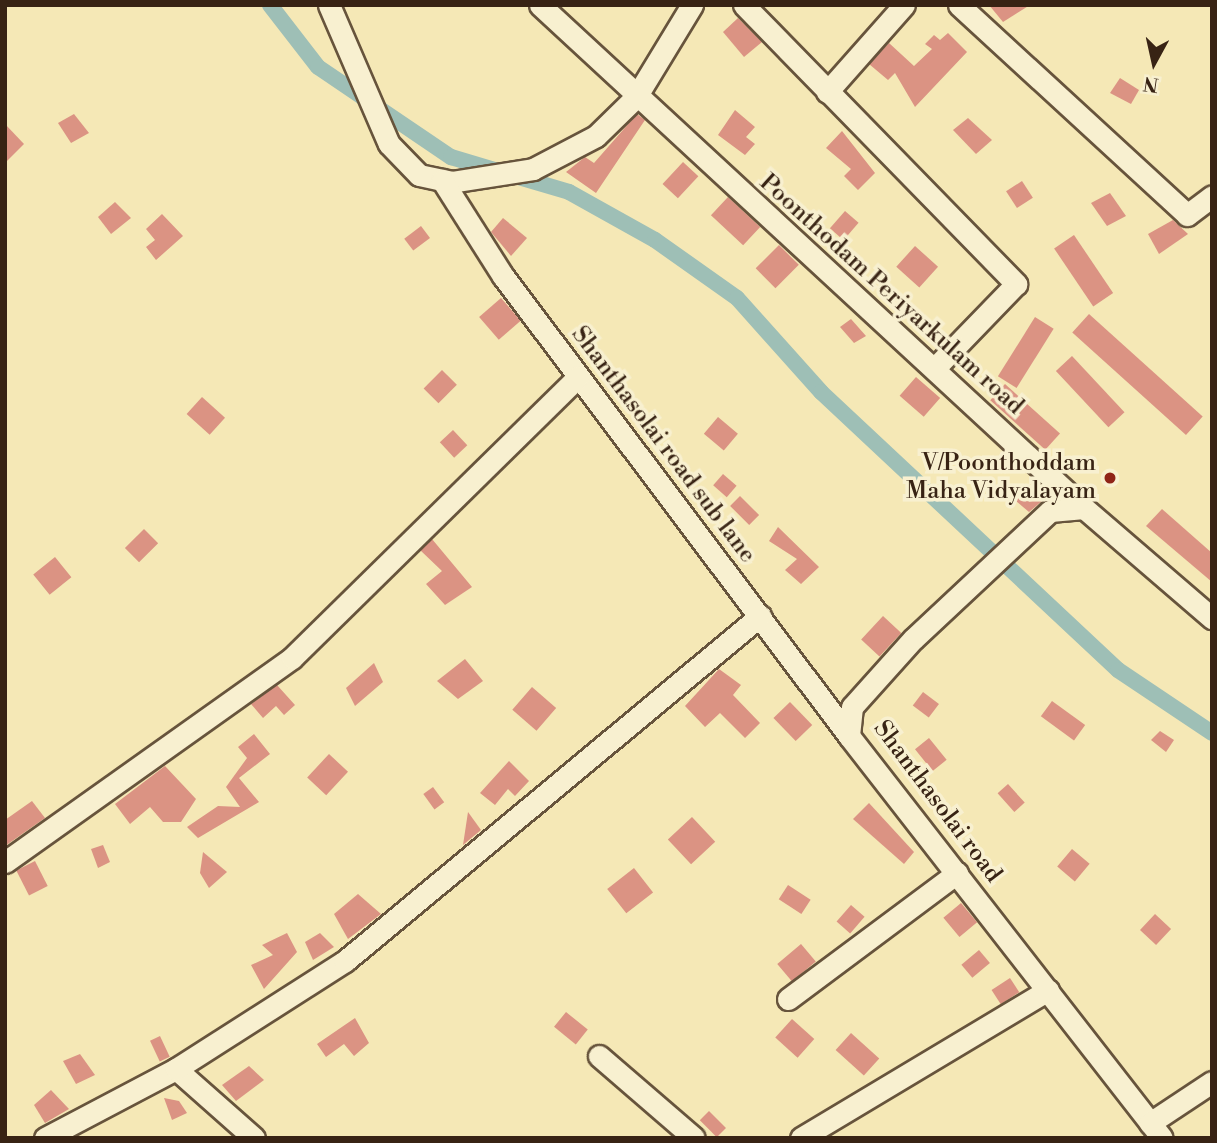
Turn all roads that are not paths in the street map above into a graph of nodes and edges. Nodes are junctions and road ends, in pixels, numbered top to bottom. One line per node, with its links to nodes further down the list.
1 (329, 5): 9 (street)
2 (540, 5): 8 (street, Poonthodam Periyarkulam road)
3 (692, 5): 8 (street)
4 (744, 5): 7 (street)
5 (904, 5): 7 (street)
6 (959, 5): 10 (street)
7 (827, 92): 11 (street)
8 (636, 97): 9 (street); 11 (street, Poonthodam Periyarkulam road)
9 (442, 180): 12 (street, Shanthasolai road sub lane)
10 (1212, 196)
11 (935, 369): 13 (street, Poonthodam Periyarkulam road)
12 (578, 377): 14 (street, Shanthasolai road sub lane); 17 (street)
13 (1084, 508): 15 (street, Poonthodam Periyarkulam road); 16 (street, Shanthasolai road)
14 (760, 615): 16 (street, Shanthasolai road sub lane); 22 (street)
15 (1212, 618)
16 (849, 736): 18 (street, Shanthasolai road)
17 (5, 862)
18 (957, 873): 19 (street, Shanthasolai road); 20 (street)
19 (1048, 990): 24 (street, Shanthasolai road); 28 (street)
20 (788, 999)
21 (599, 1056): 27 (street)
22 (176, 1069): 25 (street); 26 (street)
23 (1212, 1082): 24 (street)
24 (1156, 1130)
25 (45, 1138)
26 (254, 1138)
27 (694, 1138)
28 (801, 1138)

